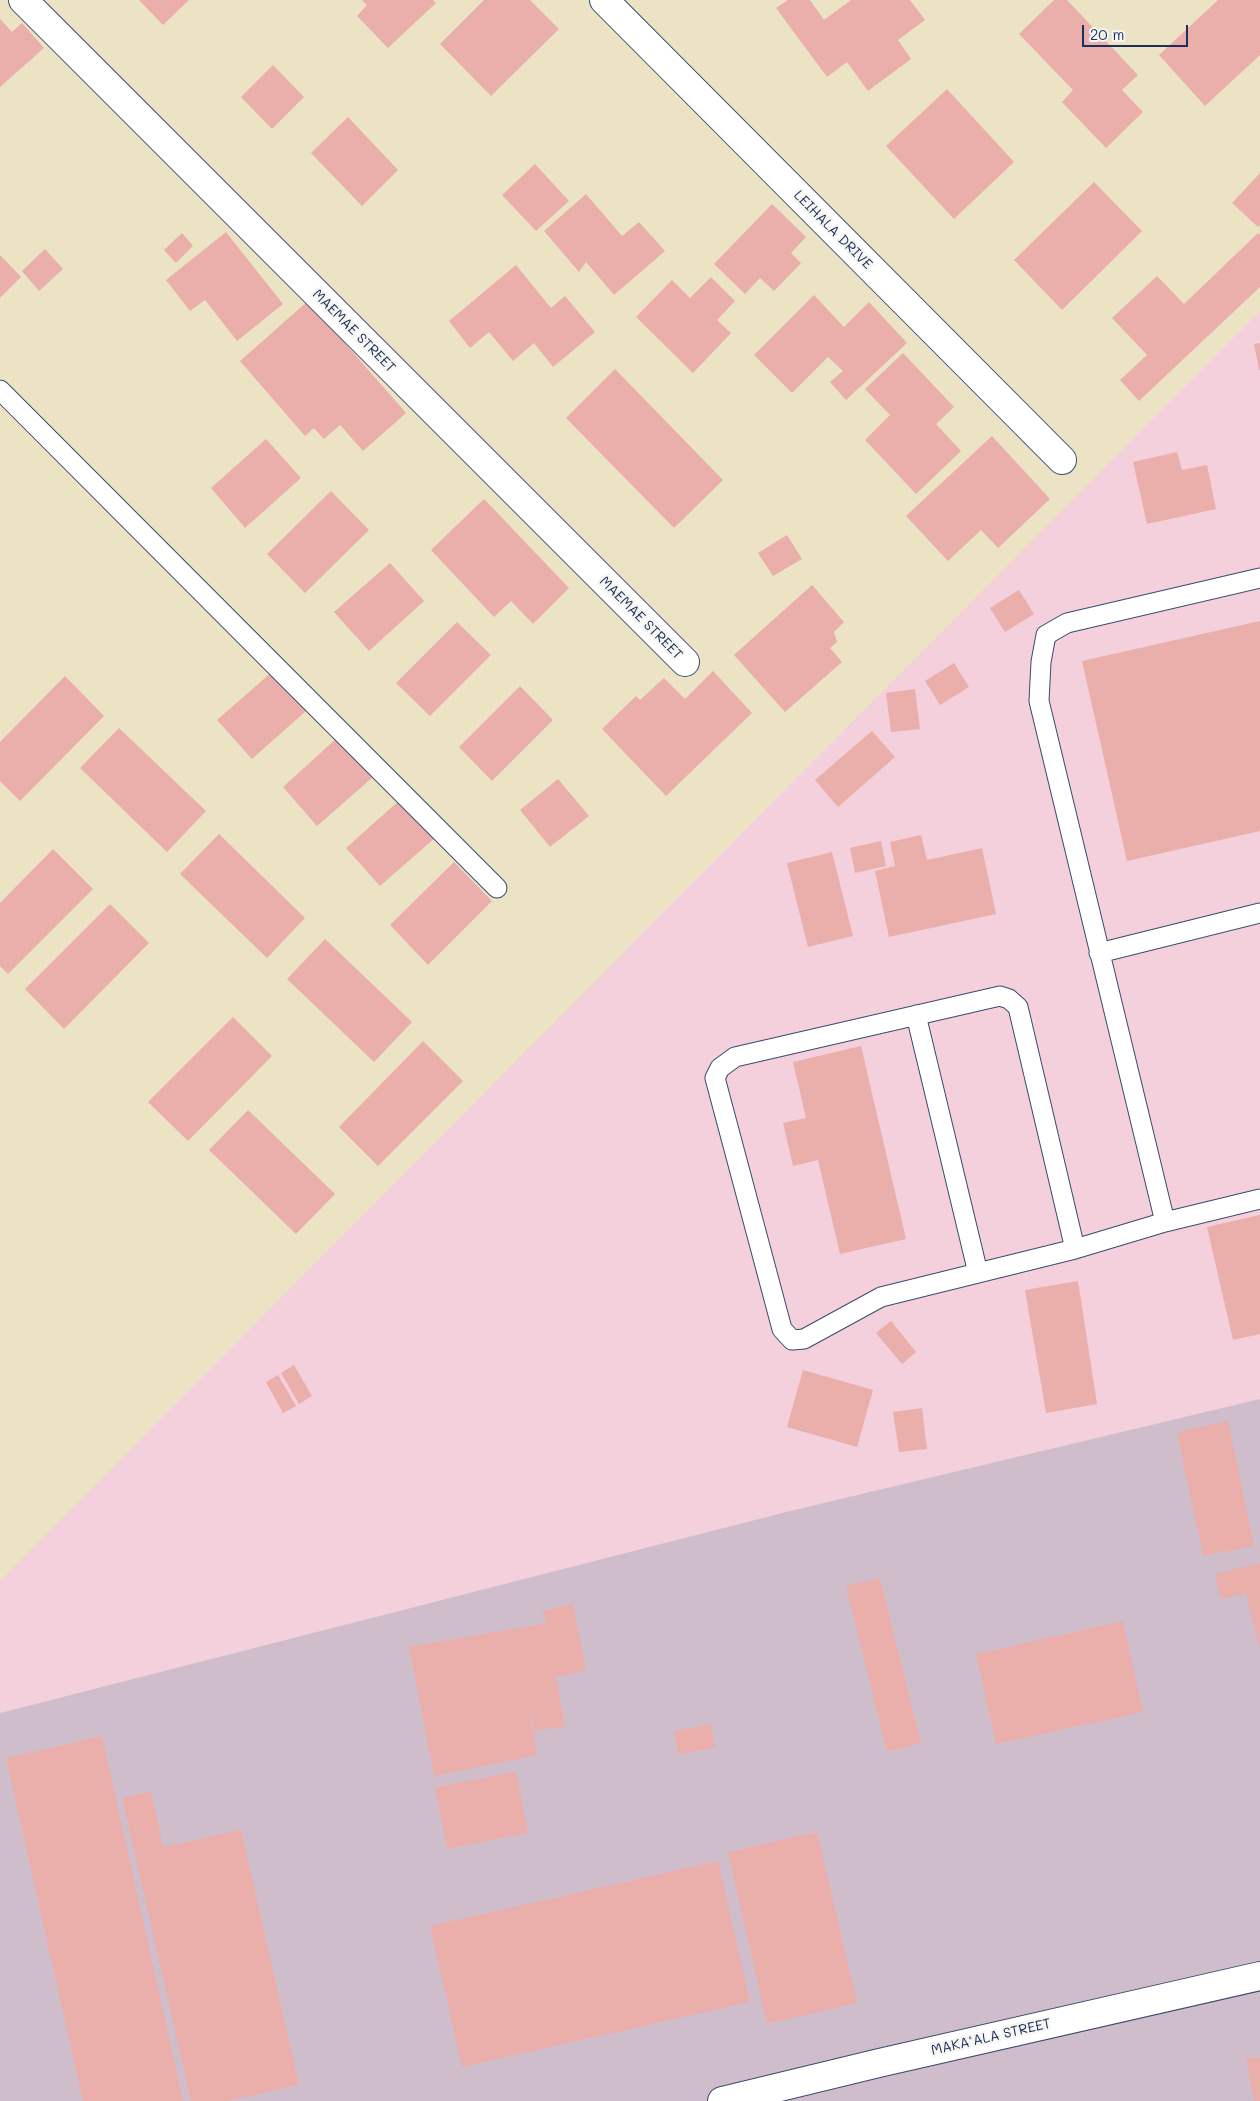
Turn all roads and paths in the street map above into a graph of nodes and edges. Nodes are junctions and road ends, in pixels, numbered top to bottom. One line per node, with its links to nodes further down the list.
1 (23, 0): 6 (street, MAEMAE STREET)
2 (604, 0): 4 (street, LEIHALA DRIVE)
3 (0, 390): 7 (lane)
4 (1062, 460)
5 (1260, 578): 9 (lane)
6 (685, 662)
7 (496, 888)
8 (1260, 913): 9 (lane)
9 (1099, 953): 12 (lane)
10 (916, 1015): 13 (lane); 14 (lane); 14 (lane)
11 (1260, 1199): 12 (lane)
12 (1165, 1222): 13 (lane)
13 (1075, 1249): 14 (lane)
14 (978, 1273)
15 (1260, 1976): 16 (street, MAKA‘ALA STREET)
16 (722, 2101)

